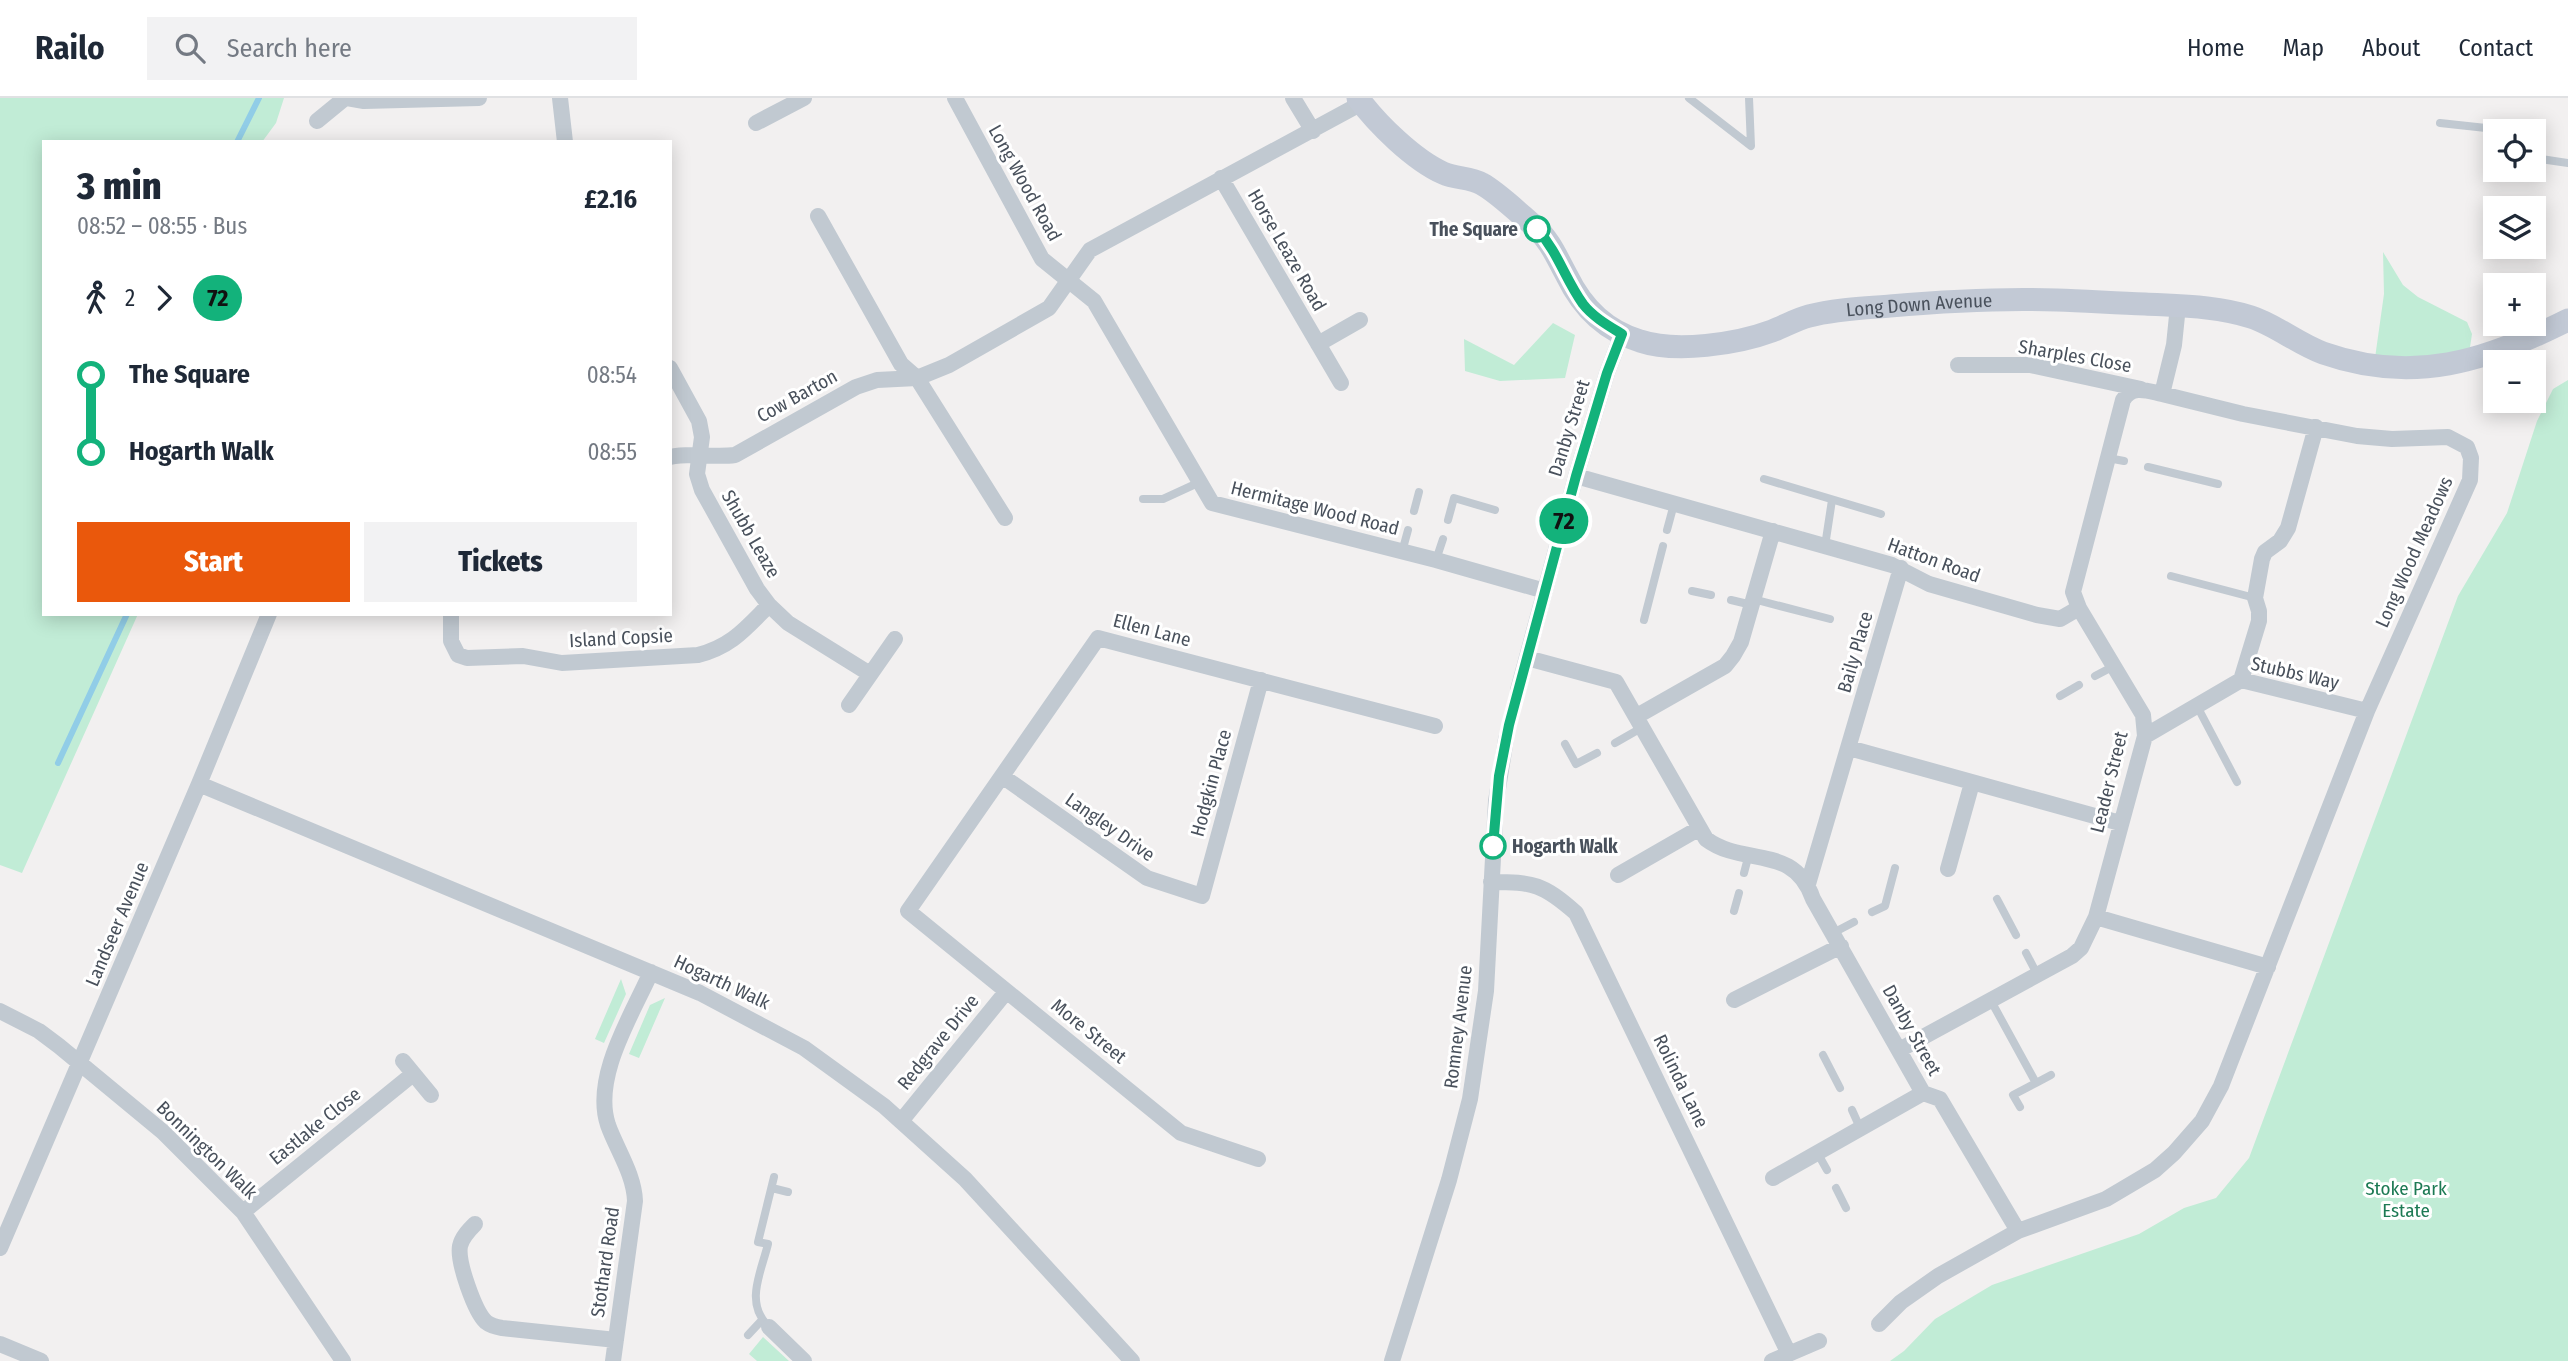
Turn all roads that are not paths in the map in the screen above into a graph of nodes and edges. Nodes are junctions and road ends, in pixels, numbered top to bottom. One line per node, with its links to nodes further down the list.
1 (346, 98): 2 (street); 10 (street)
2 (479, 98)
3 (560, 98): 15 (street)
4 (804, 98): 11 (street)
5 (1293, 98): 14 (street)
6 (1689, 98): 7 (lane)
7 (1749, 98)
8 (960, 100): 20 (street, Long Wood Road)
9 (1360, 101): 14 (street, Horse Leaze Road); 24 (street, Long Down Avenue)
10 (317, 121)
11 (756, 123)
12 (2440, 123): 13 (lane)
13 (2483, 128)
14 (1312, 131): 18 (street, Horse Leaze Road)
15 (565, 140)
16 (2546, 160): 17 (lane)
17 (2568, 163)
18 (1221, 178): 20 (street, Horse Leaze Road); 25 (street, Horse Leaze Road)
19 (818, 216): 28 (street)
20 (1068, 281): 28 (street, Cow Barton); 38 (street, Hermitage Wood Road)
21 (2178, 306): 23 (street, Long Down Avenue); 24 (street, Long Down Avenue); 31 (street)
22 (1360, 320): 25 (street, Horse Leaze Road)
23 (2568, 320)
24 (1622, 334): 36 (street, Danby Street)
25 (1318, 344): 29 (street, Horse Leaze Road)
26 (1958, 365): 30 (street, Sharples Close)
27 (672, 372): 34 (street, Shubb Leaze)
28 (917, 378): 34 (street, Cow Barton); 47 (street)
29 (1341, 383)
30 (2143, 390): 31 (street); 66 (street, Leader Street)
31 (2162, 394): 32 (street, Long Wood Meadows)
32 (2316, 427): 62 (street); 83 (street, Long Wood Meadows)
33 (672, 456): 34 (street, Cow Barton)
34 (701, 456): 65 (street, Shubb Leaze)
35 (2148, 467): 39 (lane)
36 (1576, 476): 43 (street, Hatton Road); 59 (street, Danby Street)
37 (1763, 479): 42 (lane)
38 (1200, 482): 41 (lane); 55 (street, Hermitage Wood Road)
39 (2218, 484)
40 (1419, 492): 45 (lane)
41 (1143, 499)
42 (1832, 500): 46 (lane); 54 (lane)
43 (1674, 504): 50 (lane); 51 (street, Hatton Road)
44 (1495, 510): 48 (lane)
45 (1414, 511)
46 (1881, 514)
47 (1006, 518)
48 (1448, 520)
49 (1408, 530): 55 (lane)
50 (1667, 530)
51 (1773, 531): 54 (street, Hatton Road); 64 (street)
52 (1443, 539): 56 (lane)
53 (1663, 546): 70 (lane)
54 (1825, 546): 57 (street, Hatton Road)
55 (1402, 552): 56 (street, Hermitage Wood Road)
56 (1436, 560): 59 (street, Hermitage Wood Road)
57 (1901, 568): 66 (street, Hatton Road); 90 (street, Baily Place)
58 (2171, 576): 62 (lane)
59 (1545, 591): 72 (street, Danby Street)
60 (1692, 591): 61 (lane)
61 (1711, 596)
62 (2255, 598): 77 (street)
63 (1731, 600): 64 (lane)
64 (1753, 602): 69 (lane); 84 (street)
65 (769, 605): 68 (street, Island Copsie); 74 (street, Shubb Leaze)
66 (2079, 608): 73 (street, Leader Street)
67 (268, 616): 95 (street, Landseer Avenue)
68 (451, 616)
69 (1830, 619)
70 (1644, 620)
71 (895, 639): 74 (street)
72 (1527, 657): 79 (street, Danby Street); 84 (street, Danby Street)
73 (2114, 666): 75 (lane); 86 (street, Leader Street)
74 (870, 674): 81 (street)
75 (2095, 676)
76 (1261, 680): 85 (street, Ellen Lane); 92 (street, Ellen Lane); 106 (street, Hodgkin Place)
77 (2241, 680): 82 (street, Stubbs Way); 83 (street, Stubbs Way)
78 (2079, 685): 80 (lane)
79 (1518, 690): 87 (lane, Romney Avenue)
80 (2060, 696)
81 (849, 705)
82 (2197, 706): 86 (street, Stubbs Way); 93 (lane)
83 (2367, 712): 116 (street, Long Wood Meadows)
84 (1640, 722): 88 (lane); 97 (street, Danby Street)
85 (1436, 726)
86 (2145, 736): 96 (street, Leader Street)
87 (1506, 739): 103 (street, Romney Avenue)
88 (1615, 743)
89 (1565, 744): 91 (lane)
90 (1849, 748): 94 (street); 104 (street, Baily Place)
91 (1597, 753)
92 (1002, 776): 106 (street, Langley Drive); 108 (street, Ellen Lane)
93 (2237, 782)
94 (1972, 783): 96 (street); 100 (street)
95 (199, 784): 117 (street, Hogarth Walk); 125 (street, Landseer Avenue)
96 (2120, 823): 111 (street, Leader Street)
97 (1698, 829): 98 (street, Danby Street); 102 (street)
98 (1749, 854): 101 (lane); 104 (street, Danby Street)
99 (1895, 868): 110 (lane)
100 (1948, 869)
101 (1744, 873)
102 (1618, 874)
103 (1491, 881): 154 (street, Rolinda Lane); 160 (street, Romney Avenue)
104 (1808, 884): 114 (street, Danby Street)
105 (1739, 893): 109 (lane)
106 (1202, 896)
107 (1997, 899): 113 (lane)
108 (908, 911): 119 (street, More Street)
109 (1734, 911)
110 (1872, 912)
111 (2096, 917): 116 (street); 118 (street, Leader Street)
112 (1854, 922): 114 (lane)
113 (2016, 935)
114 (1837, 940): 121 (street); 123 (street, Danby Street)
115 (2026, 953): 118 (lane)
116 (2268, 967): 146 (street, Long Wood Meadows)
117 (651, 972): 133 (street, Hogarth Walk); 151 (street, Stothard Road)
118 (2037, 974): 120 (street, Leader Street)
119 (1006, 992): 133 (street, Redgrave Drive); 136 (street, More Street)
120 (1990, 999): 123 (street, Leader Street); 127 (lane)
121 (1734, 1000)
122 (0, 1011): 125 (street, Bonnington Walk)
123 (1900, 1049): 129 (street, Danby Street)
124 (1823, 1055): 128 (lane)
125 (80, 1064): 144 (street, Bonnington Walk); 147 (street, Landseer Avenue)
126 (2051, 1075): 127 (lane)
127 (2036, 1083): 131 (lane)
128 (1840, 1088)
129 (1923, 1093): 134 (street, Danby Street); 146 (street)
130 (431, 1095): 144 (street, Eastlake Close)
131 (2020, 1107)
132 (1852, 1110): 134 (lane)
133 (902, 1120): 155 (street, Hogarth Walk)
134 (1861, 1130): 135 (street, Danby Street)
135 (1818, 1154): 137 (lane); 139 (street, Danby Street)
136 (1258, 1159)
137 (1827, 1170)
138 (774, 1177): 140 (lane)
139 (1773, 1178)
140 (772, 1188): 142 (lane); 148 (lane)
141 (1836, 1188): 143 (lane)
142 (788, 1192)
143 (1846, 1208)
144 (243, 1212): 157 (street, Bonnington Walk)
145 (475, 1224): 151 (street)
146 (2018, 1231): 149 (street, Long Wood Meadows)
147 (0, 1248)
148 (765, 1324): 150 (lane); 159 (street)
149 (1879, 1324)
150 (748, 1335)
151 (616, 1340): 158 (street, Stothard Road)
152 (1819, 1341): 154 (street)
153 (0, 1344): 156 (street)
154 (1789, 1354): 161 (street)
155 (1130, 1360)
156 (41, 1361)
157 (343, 1361)
158 (612, 1361)
159 (804, 1361)
160 (1392, 1361)
161 (1772, 1361)

